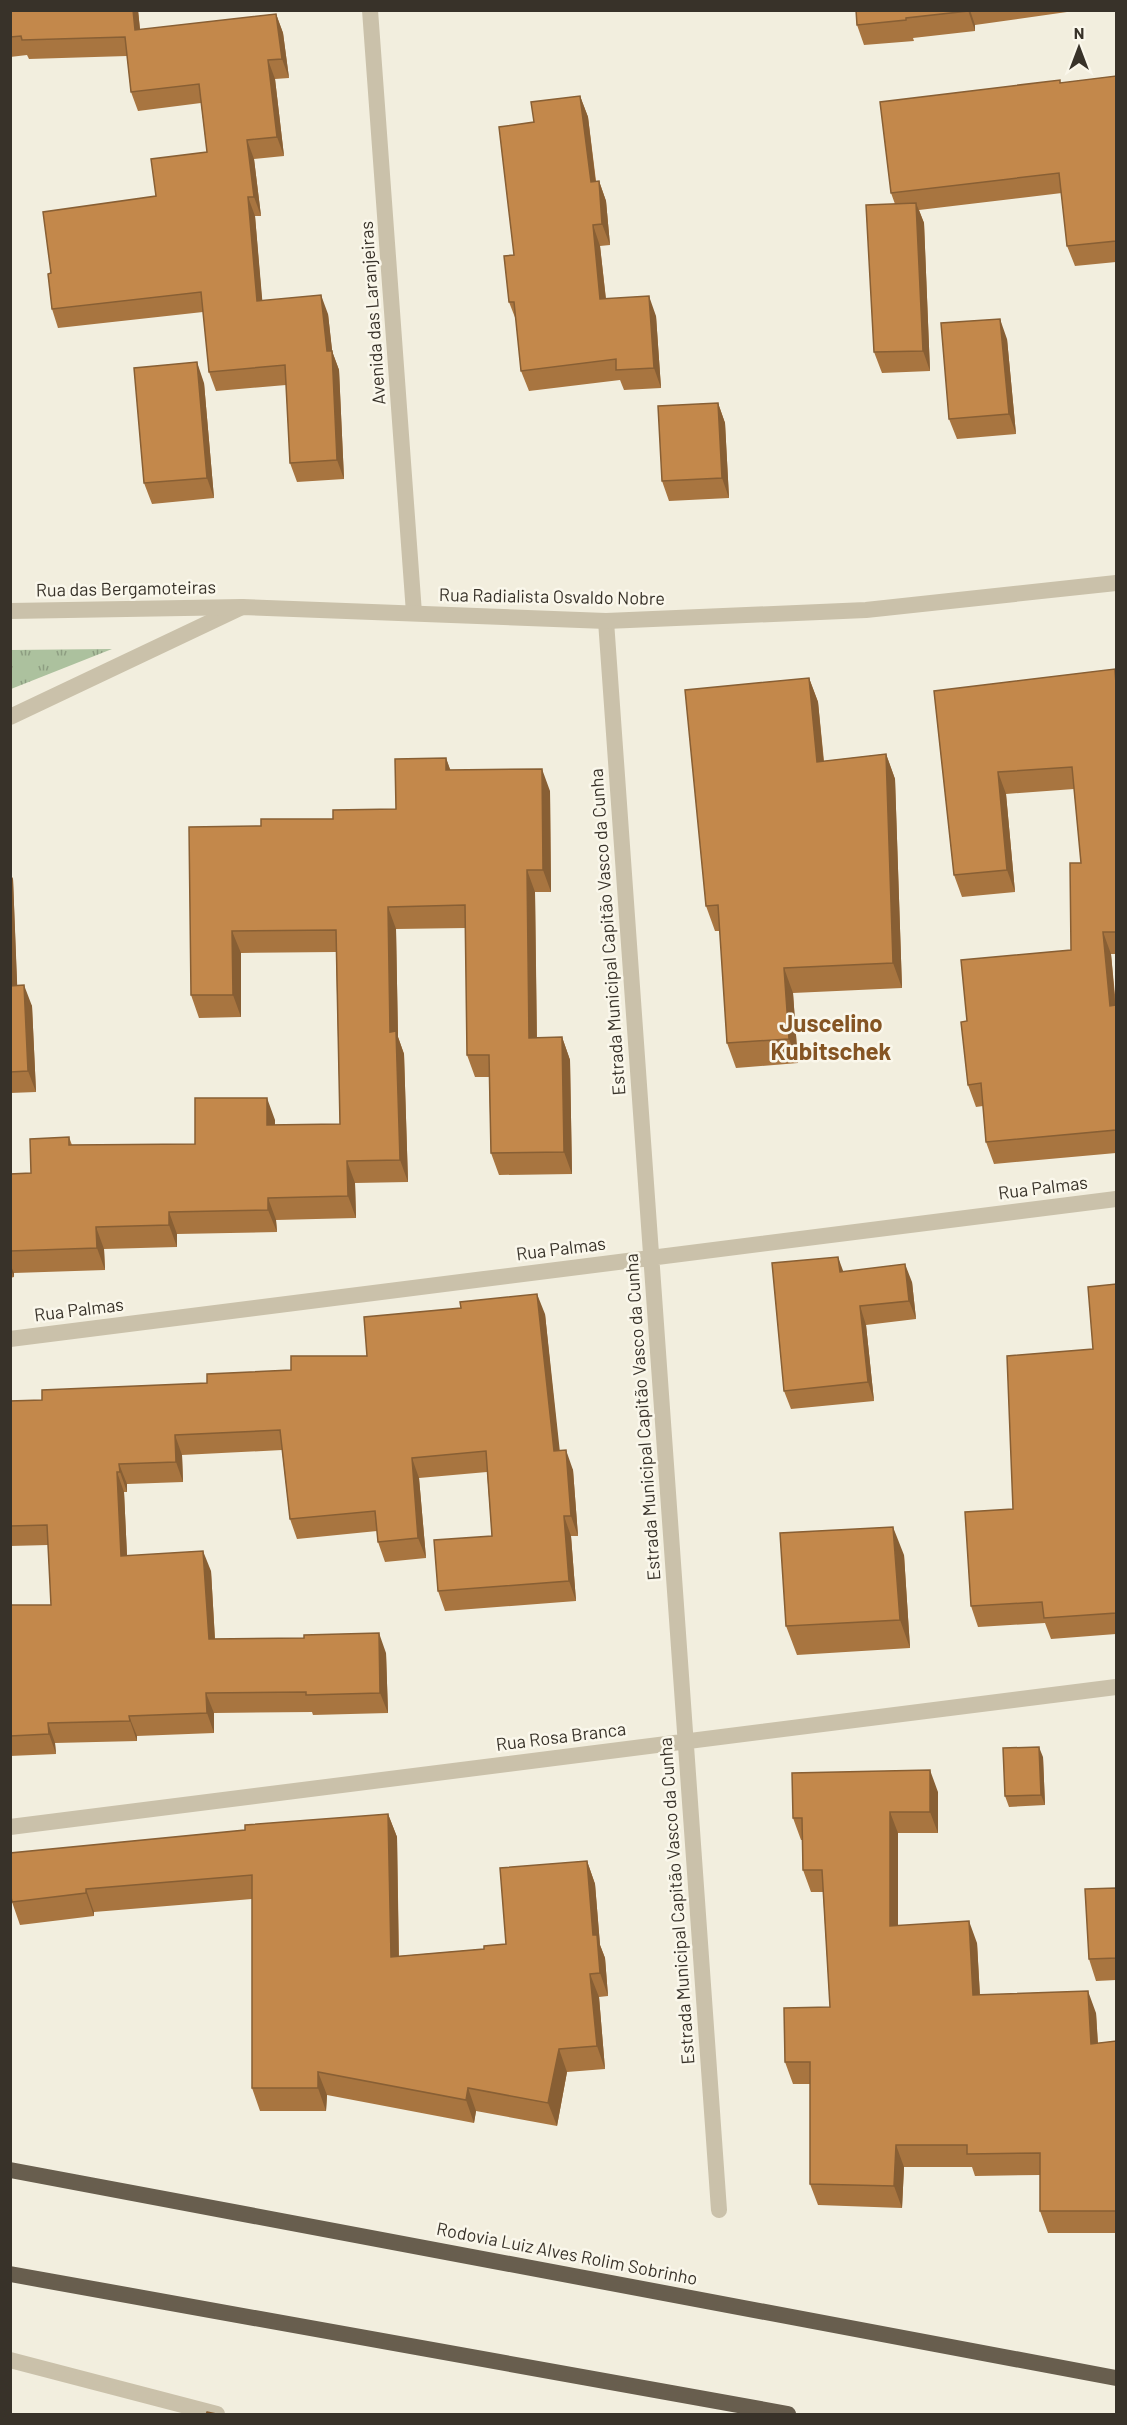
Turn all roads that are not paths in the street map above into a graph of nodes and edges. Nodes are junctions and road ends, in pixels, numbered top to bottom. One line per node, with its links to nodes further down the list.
1 (370, 10): 5 (street, Avenida das Laranjeiras)
2 (1116, 583): 6 (street, Rua Radialista Osvaldo Nobre)
3 (242, 607): 4 (street, Rua das Bergamoteiras); 5 (street, Rua Radialista Osvaldo Nobre); 7 (street, Rua Radialista Osvaldo Nobre)
4 (10, 610)
5 (414, 613): 6 (street, Rua Radialista Osvaldo Nobre)
6 (606, 621): 9 (street, Estrada Municipal Capitão Vasco da Cunha)
7 (10, 717)
8 (1116, 1199): 9 (street, Rua Palmas)
9 (651, 1258): 10 (street, Rua Palmas); 12 (street, Estrada Municipal Capitão Vasco da Cunha)
10 (10, 1339)
11 (1116, 1687): 12 (street, Rua Rosa Branca)
12 (685, 1740): 13 (street, Rua Rosa Branca); 15 (street, Estrada Municipal Capitão Vasco da Cunha)
13 (10, 1827)
14 (10, 2170): 18 (highway, Rodovia Luiz Alves Rolim Sobrinho)
15 (719, 2210)
16 (10, 2274): 20 (highway)
17 (10, 2360): 19 (street)
18 (1116, 2378)
19 (217, 2415)
20 (788, 2415)

